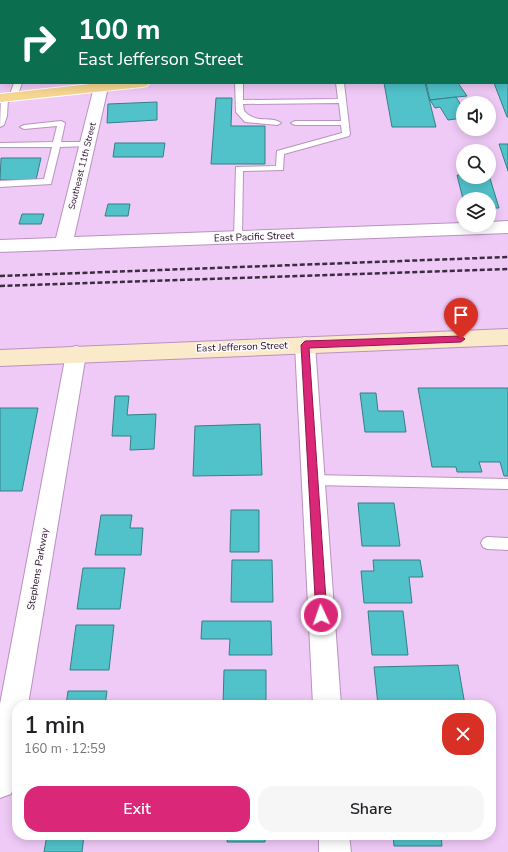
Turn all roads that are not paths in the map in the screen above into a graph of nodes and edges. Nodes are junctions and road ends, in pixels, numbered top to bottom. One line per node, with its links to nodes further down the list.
1 (122, 84): 4 (main road)
2 (239, 84): 7 (lane)
3 (340, 84): 6 (lane)
4 (102, 85): 5 (main road); 14 (street, Southeast 11th Street)
5 (9, 94): 11 (lane)
6 (342, 101): 7 (lane); 10 (lane)
7 (240, 102): 8 (lane)
8 (277, 123)
9 (295, 123): 10 (lane)
10 (344, 123): 18 (lane)
11 (0, 125)
12 (24, 127): 13 (lane)
13 (56, 144): 14 (lane); 15 (lane); 16 (lane)
14 (88, 144): 19 (street, Southeast 11th Street)
15 (0, 145)
16 (0, 184)
17 (508, 227): 18 (street, East Pacific Street)
18 (238, 237): 19 (street, East Pacific Street)
19 (63, 244): 20 (street, East Pacific Street)
20 (0, 246)
21 (508, 337): 22 (main road, East Jefferson Street)
22 (305, 345): 23 (main road, East Jefferson Street); 25 (street)
23 (76, 354): 24 (main road, East Jefferson Street); 29 (street, Stephens Parkway)
24 (0, 358)
25 (313, 480): 26 (lane); 30 (street)
26 (508, 484)
27 (487, 543): 28 (lane)
28 (508, 544)
29 (15, 700)
30 (327, 700)
31 (12, 715): 32 (street, Stephens Parkway)
32 (0, 783)
33 (334, 840): 34 (street)
34 (335, 852)

